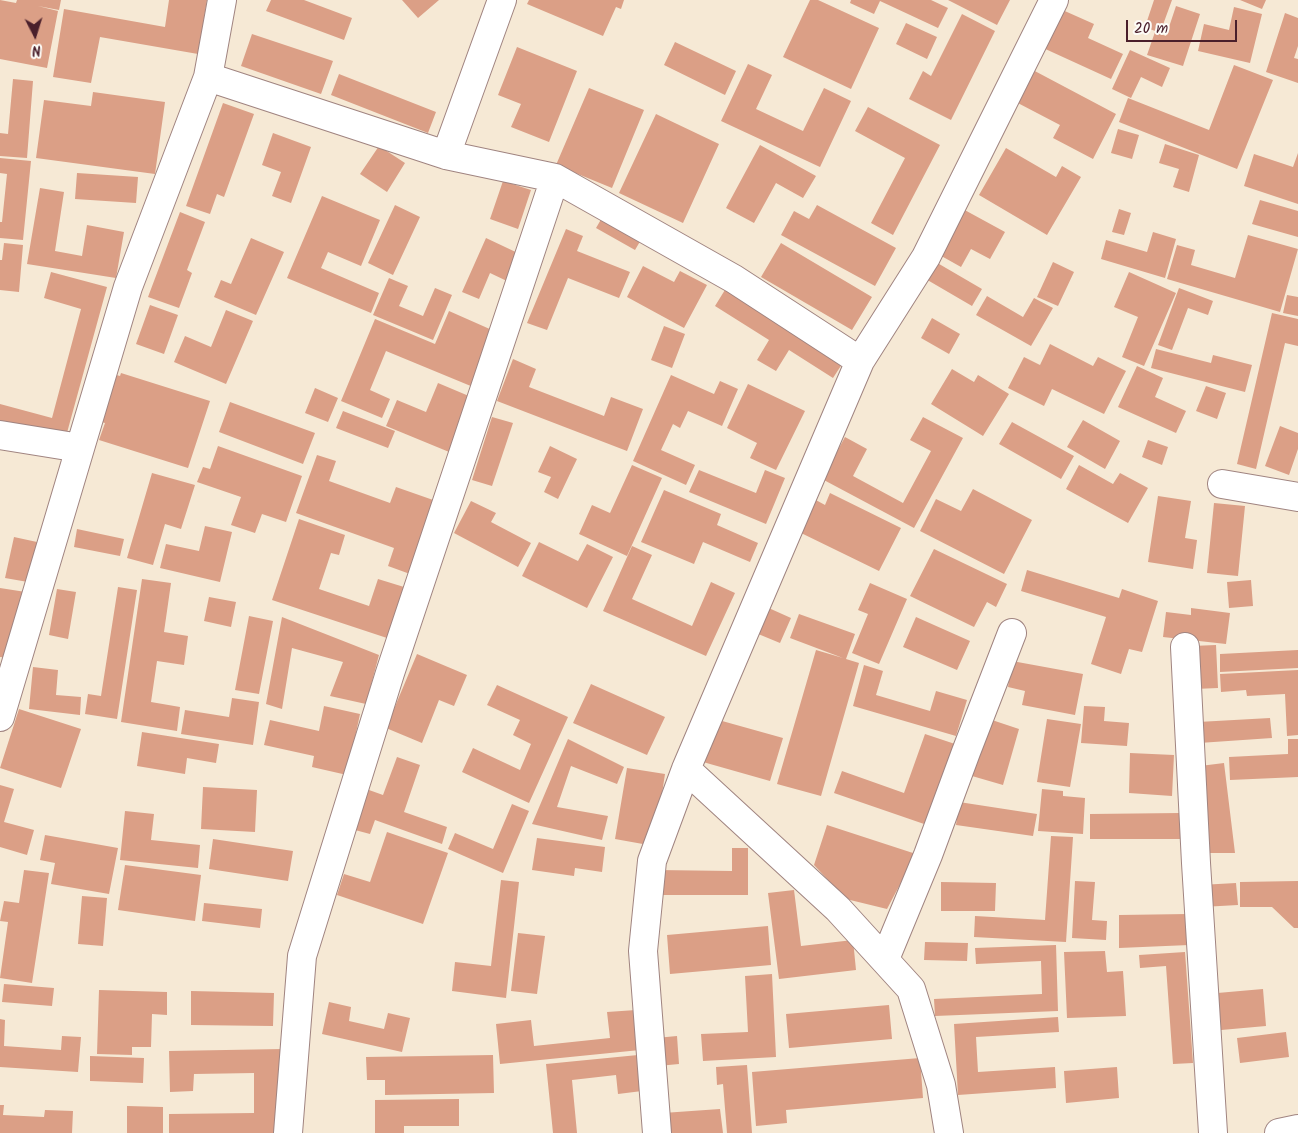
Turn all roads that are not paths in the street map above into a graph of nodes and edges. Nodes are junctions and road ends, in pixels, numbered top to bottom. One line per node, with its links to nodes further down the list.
1 (222, 0): 4 (street)
2 (502, 0): 5 (street)
3 (1054, 0): 7 (street)
4 (208, 77): 5 (street); 9 (street)
5 (446, 155): 6 (street)
6 (555, 178): 7 (street); 18 (street)
7 (860, 361): 15 (street)
8 (0, 436): 9 (street)
9 (80, 448): 14 (street)
10 (1222, 484): 11 (street)
11 (1298, 497)
12 (1012, 633): 16 (street)
13 (1185, 647): 21 (street)
14 (0, 717)
15 (686, 769): 16 (street); 19 (street)
16 (884, 960): 20 (street)
17 (1298, 1129): 22 (street)
18 (288, 1133)
19 (656, 1133)
20 (949, 1133)
21 (1213, 1133)
22 (1279, 1133)

